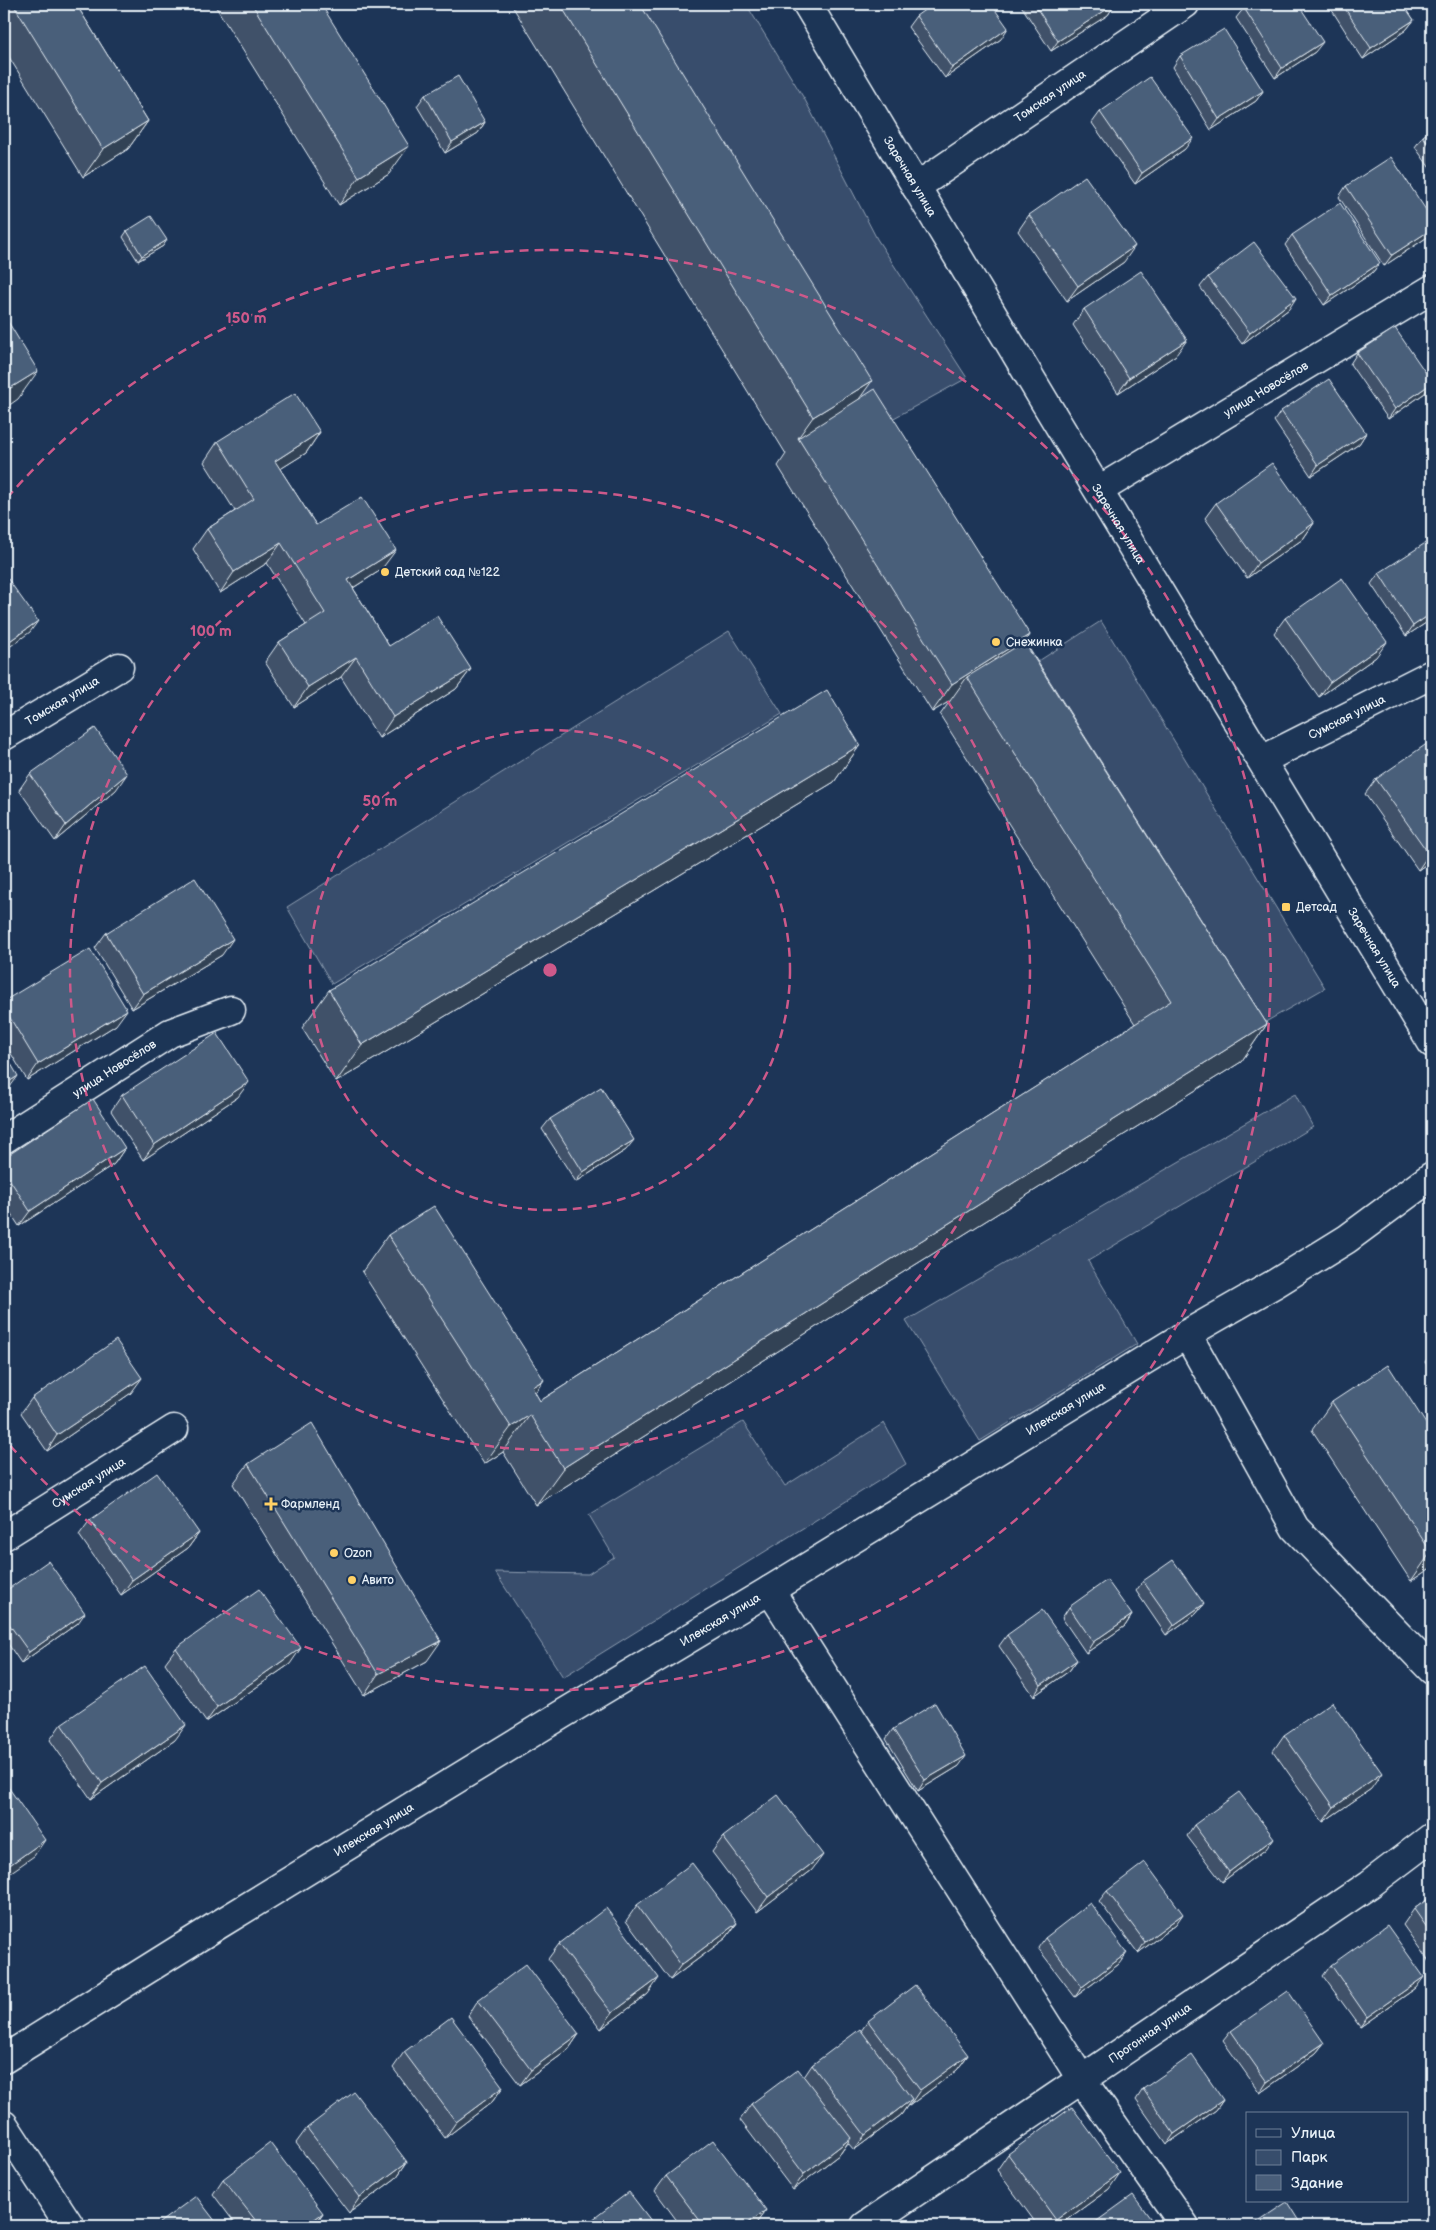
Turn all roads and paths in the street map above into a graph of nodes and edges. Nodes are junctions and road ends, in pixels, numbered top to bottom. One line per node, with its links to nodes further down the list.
1 (807, 4): 3 (street, Заречная улица)
2 (1184, 4): 3 (street, Томская улица)
3 (916, 187): 5 (street, Заречная улица)
4 (1432, 289): 5 (street, улица Новосёлов)
5 (1099, 490): 9 (street, Заречная улица)
6 (119, 667): 8 (street, Томская улица)
7 (1432, 674): 9 (street, Сумская улица)
8 (4, 736)
9 (1262, 760): 11 (street, Заречная улица)
10 (230, 1010): 12 (street, улица Новосёлов)
11 (1432, 1043)
12 (4, 1139)
13 (1432, 1176): 14 (street, Илекская улица)
14 (1187, 1334): 17 (street, Илекская улица); 18 (street)
15 (174, 1429): 16 (street, Сумская улица)
16 (4, 1536)
17 (770, 1590): 20 (street, Илекская улица); 21 (street)
18 (1432, 1670)
19 (1432, 1836): 21 (street, Прогонная улица)
20 (4, 2060)
21 (1082, 2080): 24 (street, Прогонная улица); 25 (street)
22 (4, 2125): 23 (street)
23 (70, 2226)
24 (865, 2226)
25 (1185, 2226)

